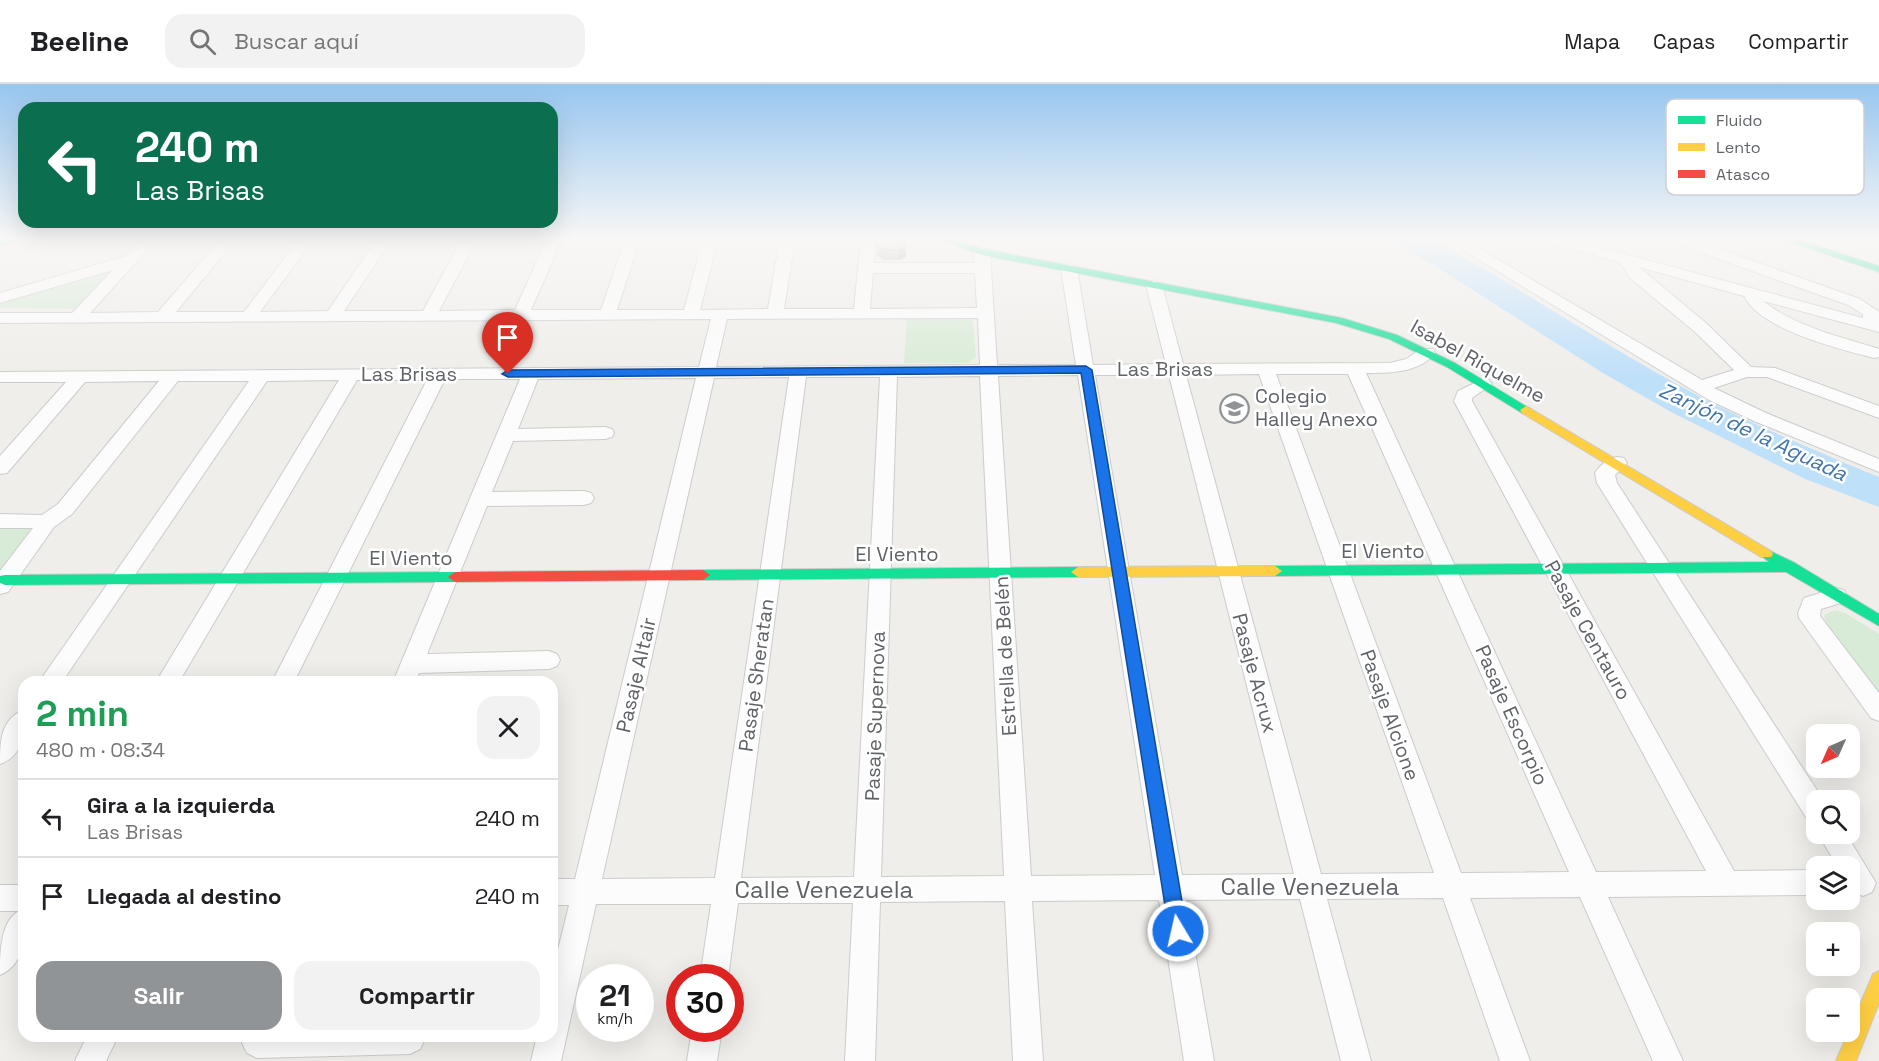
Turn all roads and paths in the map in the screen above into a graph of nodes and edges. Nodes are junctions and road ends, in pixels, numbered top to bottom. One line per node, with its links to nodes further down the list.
1 (45, 285): 21 (street)
2 (108, 285): 32 (street)
3 (190, 285): 33 (street)
4 (273, 285): 29 (street)
5 (354, 285): 30 (street)
6 (445, 285): 31 (street)
7 (535, 285): 27 (street)
8 (617, 285): 28 (street)
9 (699, 285): 23 (street)
10 (781, 285): 25 (street)
11 (864, 285): 26 (street)
12 (983, 285): 22 (street, Estrella de Belén)
13 (1072, 285): 42 (street)
14 (1154, 285): 36 (main road, Isabel Riquelme); 38 (street, Pasaje Acrux)
15 (1528, 285): 55 (street)
16 (1648, 285): 46 (street)
17 (1725, 285): 20 (street)
18 (1734, 285): 35 (street)
19 (1809, 285): 35 (street)
20 (1751, 293): 35 (street); 37 (street)
21 (0, 298)
22 (985, 313): 26 (street); 41 (street, Estrella de Belén)
23 (691, 314): 24 (street); 28 (street)
24 (720, 314): 25 (street); 44 (street, Pasaje Altair)
25 (776, 314): 26 (street)
26 (861, 314)
27 (521, 315): 28 (street); 31 (street)
28 (607, 315)
29 (249, 316): 30 (street); 33 (street)
30 (333, 316): 31 (street)
31 (428, 316)
32 (77, 317): 33 (street); 34 (street)
33 (163, 317)
34 (0, 318)
35 (1875, 322)
36 (1427, 353): 40 (street, Las Brisas); 54 (main road, Isabel Riquelme)
37 (1874, 353)
38 (1176, 369): 39 (street, Las Brisas); 42 (street, Las Brisas); 70 (street, Pasaje Acrux)
39 (1266, 369): 40 (street, Las Brisas); 71 (street, Pasaje Alcione)
40 (1355, 369): 69 (street, Pasaje Escorpio)
41 (987, 370): 42 (street, Las Brisas); 43 (street, Las Brisas); 73 (street, Estrella de Belén)
42 (1086, 370): 72 (street)
43 (889, 371): 45 (street, Las Brisas); 74 (street, Pasaje Supernova)
44 (707, 372): 45 (street, Las Brisas); 48 (street, Las Brisas); 75 (street, Pasaje Altair)
45 (798, 372): 76 (street, Pasaje Sheratan)
46 (1746, 372): 55 (street); 56 (street)
47 (439, 374): 48 (street, Las Brisas); 49 (street, Las Brisas); 79 (street)
48 (531, 374): 58 (street)
49 (351, 375): 51 (street, Las Brisas); 78 (street)
50 (173, 376): 51 (street, Las Brisas); 52 (street, Las Brisas); 65 (street)
51 (261, 376): 80 (street)
52 (80, 377): 53 (street, Las Brisas); 61 (street)
53 (0, 378)
54 (1483, 384): 59 (main road, Isabel Riquelme); 68 (street, Pasaje Centauro)
55 (1700, 387): 60 (street)
56 (1879, 412)
57 (605, 433): 58 (street)
58 (506, 435): 63 (street)
59 (1617, 463): 66 (main road, Isabel Riquelme); 67 (street)
60 (1879, 466)
61 (0, 468)
62 (584, 498): 63 (street)
63 (479, 499): 77 (street)
64 (0, 521): 65 (street)
65 (45, 523): 81 (street)
66 (1790, 567): 67 (main road, El Viento); 82 (main road, Isabel Riquelme)
67 (1663, 568): 68 (main road, El Viento); 92 (street)
68 (1555, 569): 69 (main road, El Viento); 95 (street, Pasaje Centauro)
69 (1446, 570): 71 (main road, El Viento); 97 (street, Pasaje Escorpio)
70 (1229, 571): 71 (main road, El Viento); 72 (main road, El Viento); 99 (street, Pasaje Acrux)
71 (1338, 571): 98 (street, Pasaje Alcione)
72 (1119, 572): 73 (main road, El Viento); 100 (street)
73 (999, 573): 74 (main road, El Viento); 101 (street, Estrella de Belén)
74 (881, 574): 76 (main road, El Viento); 102 (street, Pasaje Supernova)
75 (660, 575): 76 (main road, El Viento); 77 (main road, El Viento); 105 (street, Pasaje Altair)
76 (770, 575): 103 (street, Pasaje Sheratan)
77 (448, 577): 79 (main road, El Viento); 85 (street)
78 (229, 578): 79 (main road, El Viento); 80 (main road, El Viento); 87 (street)
79 (336, 578): 88 (street)
80 (121, 579): 81 (main road, El Viento); 86 (street)
81 (2, 583)
82 (1836, 596): 83 (main road, Isabel Riquelme); 89 (street)
83 (1879, 621)
84 (549, 660): 85 (street)
85 (408, 673)
86 (54, 676)
87 (171, 676)
88 (286, 676)
89 (1879, 711)
90 (18, 728): 91 (street)
91 (0, 754)
92 (1806, 795)
93 (1838, 844): 96 (street)
94 (1806, 883): 95 (street, Calle Venezuela)
95 (1727, 884): 97 (street, Calle Venezuela)
96 (1864, 884)
97 (1588, 885): 98 (street, Calle Venezuela); 126 (street, Pasaje Escorpio)
98 (1452, 886): 99 (street, Calle Venezuela); 125 (street, Pasaje Alcione)
99 (1311, 887): 100 (street, Calle Venezuela); 124 (street, Pasaje Acrux)
100 (1171, 888): 101 (street, Calle Venezuela); 123 (street)
101 (1019, 889): 102 (street, Calle Venezuela); 122 (street, Estrella de Belén)
102 (868, 890): 103 (street, Calle Venezuela); 121 (street, Pasaje Supernova)
103 (726, 891): 105 (street, Calle Venezuela); 110 (street, Pasaje Sheratan)
104 (558, 892): 105 (street, Calle Venezuela)
105 (586, 892): 112 (street, Pasaje Altair)
106 (0, 898): 107 (street)
107 (18, 898)
108 (18, 931): 109 (street)
109 (0, 962)
110 (716, 964)
111 (1879, 980): 127 (main road)
112 (558, 1011)
113 (100, 1042): 118 (street)
114 (366, 1042): 117 (street)
115 (551, 1042): 119 (street, Pasaje Altair)
116 (705, 1042): 120 (street)
117 (256, 1047)
118 (90, 1061)
119 (546, 1061)
120 (702, 1061)
121 (860, 1061)
122 (1029, 1061)
123 (1199, 1061)
124 (1356, 1061)
125 (1515, 1061)
126 (1668, 1061)
127 (1846, 1061)

